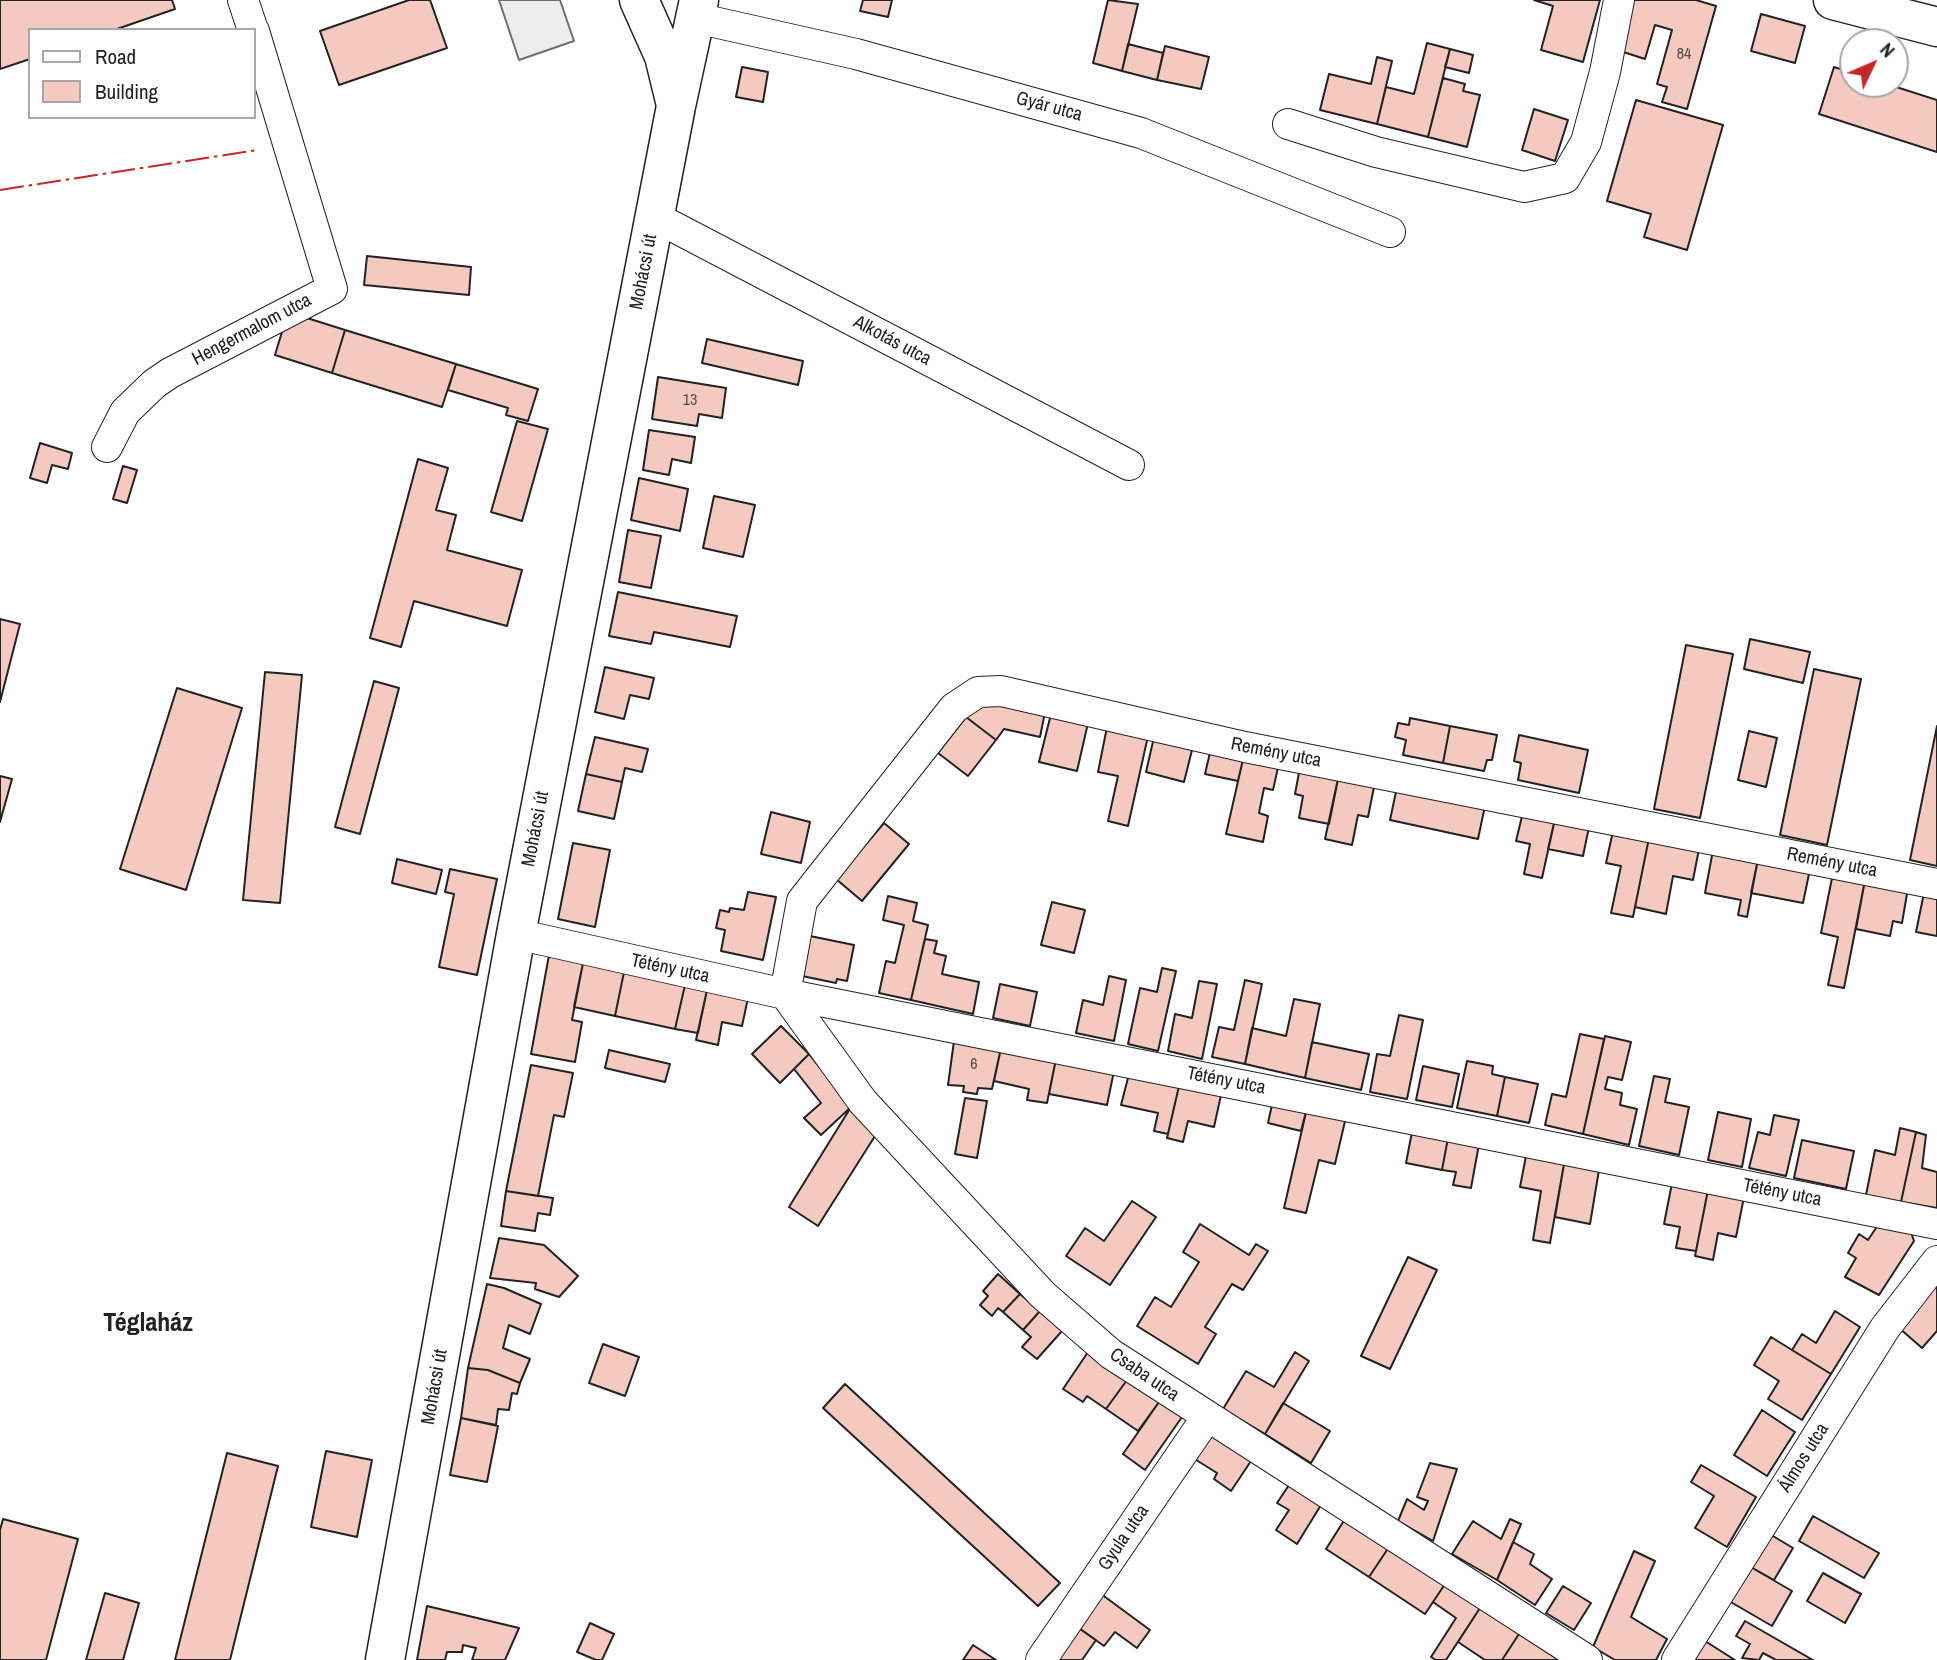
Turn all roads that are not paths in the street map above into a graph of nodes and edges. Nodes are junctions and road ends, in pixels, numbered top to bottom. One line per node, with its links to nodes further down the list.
1 (243, 0): 8 (street, Hengermalom utca)
2 (639, 0): 10 (main road)
3 (1619, 0): 11 (street)
4 (1833, 0): 5 (main road)
5 (1895, 8): 7 (main road)
6 (697, 9): 10 (main road, Mohácsi út); 13 (street, Gyár utca)
7 (1937, 27)
8 (253, 28)
9 (256, 37): 14 (street, Hengermalom utca)
10 (676, 106): 12 (main road, Mohácsi út)
11 (1287, 124)
12 (655, 217): 15 (street, Alkotás utca); 17 (main road, Mohácsi út)
13 (1390, 232)
14 (107, 447)
15 (1129, 464)
16 (1937, 884): 18 (street, Remény utca)
17 (516, 934): 18 (street, Tétény utca); 22 (main road, Mohácsi út)
18 (785, 994): 19 (street, Tétény utca); 21 (street, Csaba utca)
19 (1937, 1224)
20 (1937, 1261): 25 (street, Álmos utca)
21 (1207, 1416): 23 (street, Gyula utca); 24 (street, Csaba utca)
22 (385, 1660)
23 (1041, 1660)
24 (1587, 1660)
25 (1677, 1660)

